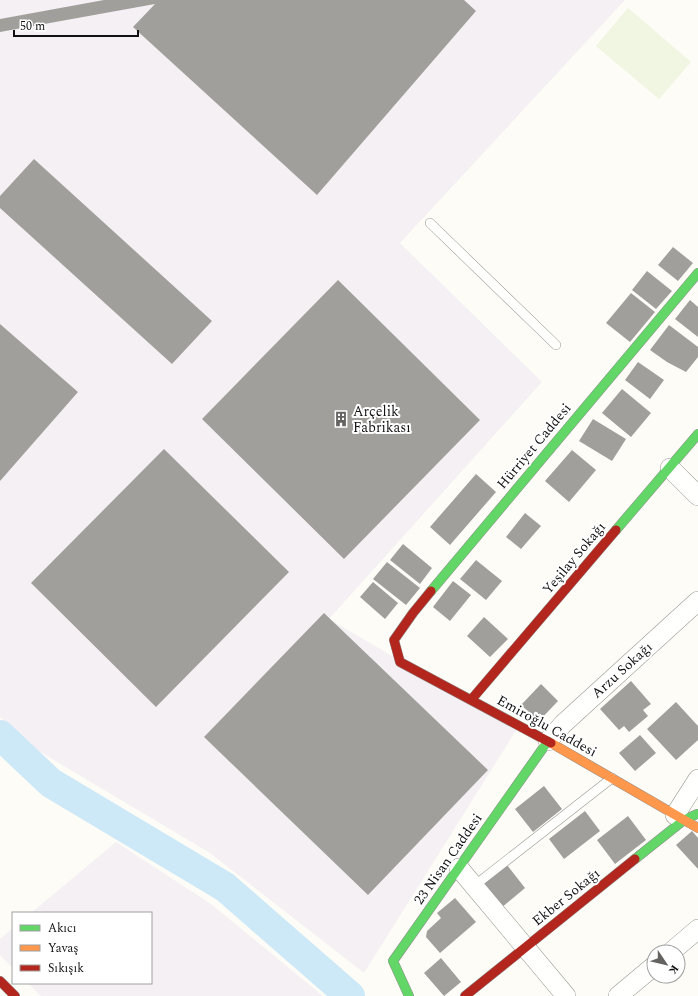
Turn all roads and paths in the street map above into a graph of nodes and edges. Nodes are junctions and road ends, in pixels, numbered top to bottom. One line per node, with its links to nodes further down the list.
1 (430, 223): 3 (lane)
2 (698, 273): 8 (street, Hürriyet Caddesi)
3 (556, 345)
4 (698, 434): 5 (street, Yeşilay Sokağı)
5 (670, 468): 6 (street); 9 (street, Yeşilay Sokağı)
6 (698, 496)
7 (698, 601): 10 (street, Arzu Sokağı)
8 (394, 640): 9 (street, Emiroğlu Caddesi)
9 (472, 700): 10 (street, Emiroğlu Caddesi)
10 (548, 742): 11 (street, Emiroğlu Caddesi); 16 (street, 23 Nisan Caddesi)
11 (612, 778): 14 (street, Emiroğlu Caddesi); 17 (lane)
12 (698, 778): 14 (street)
13 (698, 813): 14 (street, Ekber Sokağı)
14 (680, 818): 15 (street, Emiroğlu Caddesi); 20 (street, Ekber Sokağı)
15 (698, 828)
16 (459, 868): 17 (street); 24 (street, 23 Nisan Caddesi)
17 (474, 886): 20 (street)
18 (698, 930): 19 (street)
19 (681, 944)
20 (525, 948): 25 (street, Ekber Sokağı); 26 (street)
21 (646, 973): 27 (street)
22 (0, 981): 23 (street)
23 (15, 996)
24 (409, 996)
25 (465, 996)
26 (566, 996)
27 (618, 996)

